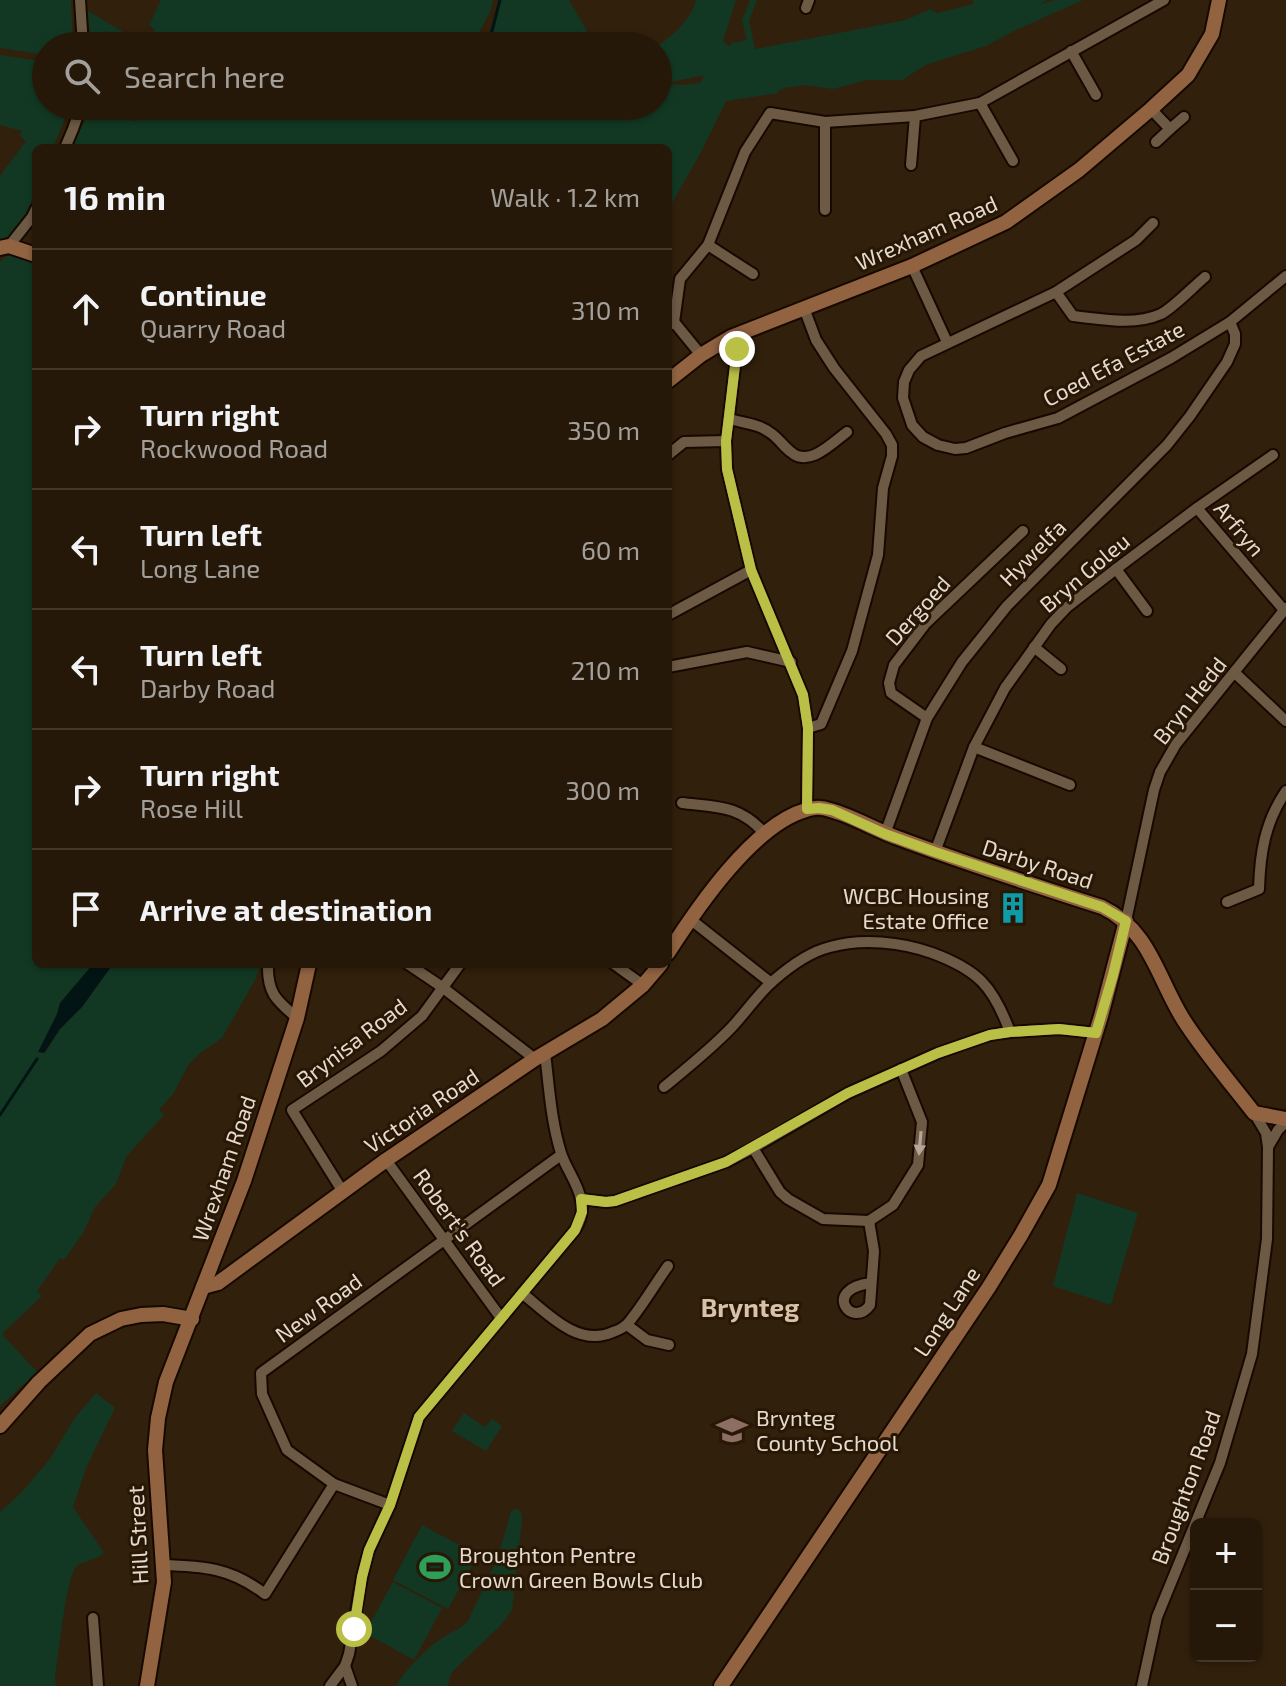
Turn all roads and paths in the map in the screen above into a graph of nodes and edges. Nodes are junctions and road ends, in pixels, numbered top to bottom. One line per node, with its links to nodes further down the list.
1 (80, 0): 4 (street)
2 (1164, 0): 5 (street)
3 (1219, 0): 8 (street, Wrexham Road)
4 (82, 32)
5 (1071, 51): 6 (street); 7 (street)
6 (1096, 95)
7 (980, 103): 9 (street); 16 (street)
8 (1151, 109): 13 (street); 24 (street, Wrexham Road)
9 (915, 116): 12 (street); 17 (street)
10 (1184, 117): 13 (street)
11 (76, 120): 15 (street)
12 (825, 122): 18 (street); 21 (street)
13 (1170, 129): 14 (street)
14 (1156, 142)
15 (67, 144)
16 (1013, 161)
17 (911, 165)
18 (825, 210)
19 (32, 217): 22 (street)
20 (1153, 223): 28 (street, Coed Efa Estate)
21 (708, 245): 25 (street); 30 (street)
22 (4, 247): 23 (street)
23 (32, 254)
24 (912, 266): 29 (street, Wrexham Road); 34 (street)
25 (753, 274)
26 (1286, 276): 31 (street, Coed Efa Estate)
27 (1205, 277): 28 (street)
28 (1056, 292): 34 (street, Coed Efa Estate)
29 (804, 308): 33 (street, Wrexham Road); 56 (street)
30 (672, 319)
31 (1230, 322): 34 (street, Coed Efa Estate); 54 (street, Hywelfa)
32 (672, 325): 35 (street)
33 (731, 337): 35 (street, Wrexham Road); 37 (street)
34 (947, 342)
35 (701, 355): 36 (street, Wrexham Road)
36 (672, 378)
37 (729, 419): 38 (street); 39 (street)
38 (847, 432)
39 (726, 441): 40 (street); 45 (street)
40 (672, 452)
41 (1273, 455): 42 (street, Bryn Goleu)
42 (1197, 508): 44 (street, Bryn Goleu); 46 (street, Arfryn)
43 (1023, 531): 54 (street, Dergoed)
44 (1116, 569): 47 (street); 49 (street, Bryn Goleu)
45 (751, 570): 48 (street); 50 (street)
46 (1285, 609): 53 (street, Bryn Hedd)
47 (1147, 611)
48 (672, 613)
49 (1034, 647): 52 (street); 57 (street, Bryn Goleu)
50 (791, 662): 51 (street); 56 (street)
51 (672, 666)
52 (1061, 669)
53 (1235, 673): 55 (street); 67 (street, Bryn Hedd)
54 (927, 718): 63 (street, Hywelfa)
55 (1286, 721)
56 (808, 728): 61 (street)
57 (974, 747): 58 (street); 64 (street, Bryn Goleu)
58 (1070, 785)
59 (1286, 791): 65 (street)
60 (682, 803): 62 (street)
61 (807, 809): 62 (street); 63 (street, Darby Road)
62 (764, 833): 66 (street)
63 (885, 834): 64 (street, Darby Road)
64 (935, 852): 67 (street, Darby Road)
65 (1227, 902)
66 (690, 919): 68 (street); 75 (street)
67 (1126, 921): 80 (street, Long Lane); 84 (street, Darby Road)
68 (672, 947)
69 (268, 968): 78 (street)
70 (308, 968): 78 (street, Wrexham Road)
71 (414, 968): 77 (street)
72 (457, 968): 77 (street, Brynisa Road)
73 (620, 968): 76 (street)
74 (658, 968): 76 (street, Victoria Road)
75 (771, 983): 79 (street); 83 (street)
76 (643, 985): 81 (street, Victoria Road)
77 (442, 987): 81 (street); 90 (street, Brynisa Road)
78 (297, 1018): 96 (street, Wrexham Road)
79 (1010, 1032): 80 (street); 82 (street)
80 (1096, 1033): 113 (street, Long Lane)
81 (540, 1056): 88 (street); 89 (street, Victoria Road)
82 (901, 1069): 87 (street); 92 (street, one-way to 92)
83 (664, 1087)
84 (1254, 1113): 85 (street); 86 (street, Broughton Road)
85 (1286, 1120): 86 (street)
86 (1268, 1147): 114 (street, Broughton Road)
87 (753, 1148): 91 (street); 92 (street)
88 (561, 1155): 91 (street); 93 (street, New Road)
89 (386, 1160): 90 (street, Victoria Road); 93 (street, Robert's Road)
90 (343, 1192): 96 (street, Victoria Road)
91 (581, 1199): 97 (street)
92 (869, 1221): 95 (street)
93 (444, 1239): 98 (street, Robert's Road); 104 (street, New Road)
94 (668, 1266): 100 (street)
95 (871, 1283)
96 (203, 1287): 99 (street, Wrexham Road)
97 (522, 1293): 98 (street); 100 (street)
98 (501, 1318): 105 (street)
99 (192, 1319): 102 (street, Wrexham Road); 103 (street)
100 (627, 1325): 101 (street)
101 (669, 1345)
102 (166, 1382): 106 (street, Hill Street)
103 (0, 1426)
104 (334, 1484): 105 (street, New Road); 106 (street)
105 (390, 1505): 108 (street)
106 (162, 1565): 110 (street, Hill Street)
107 (93, 1618): 109 (street)
108 (345, 1666): 111 (street); 112 (street)
109 (98, 1686)
110 (147, 1686)
111 (330, 1686)
112 (352, 1686)
113 (721, 1686)
114 (1142, 1686)

